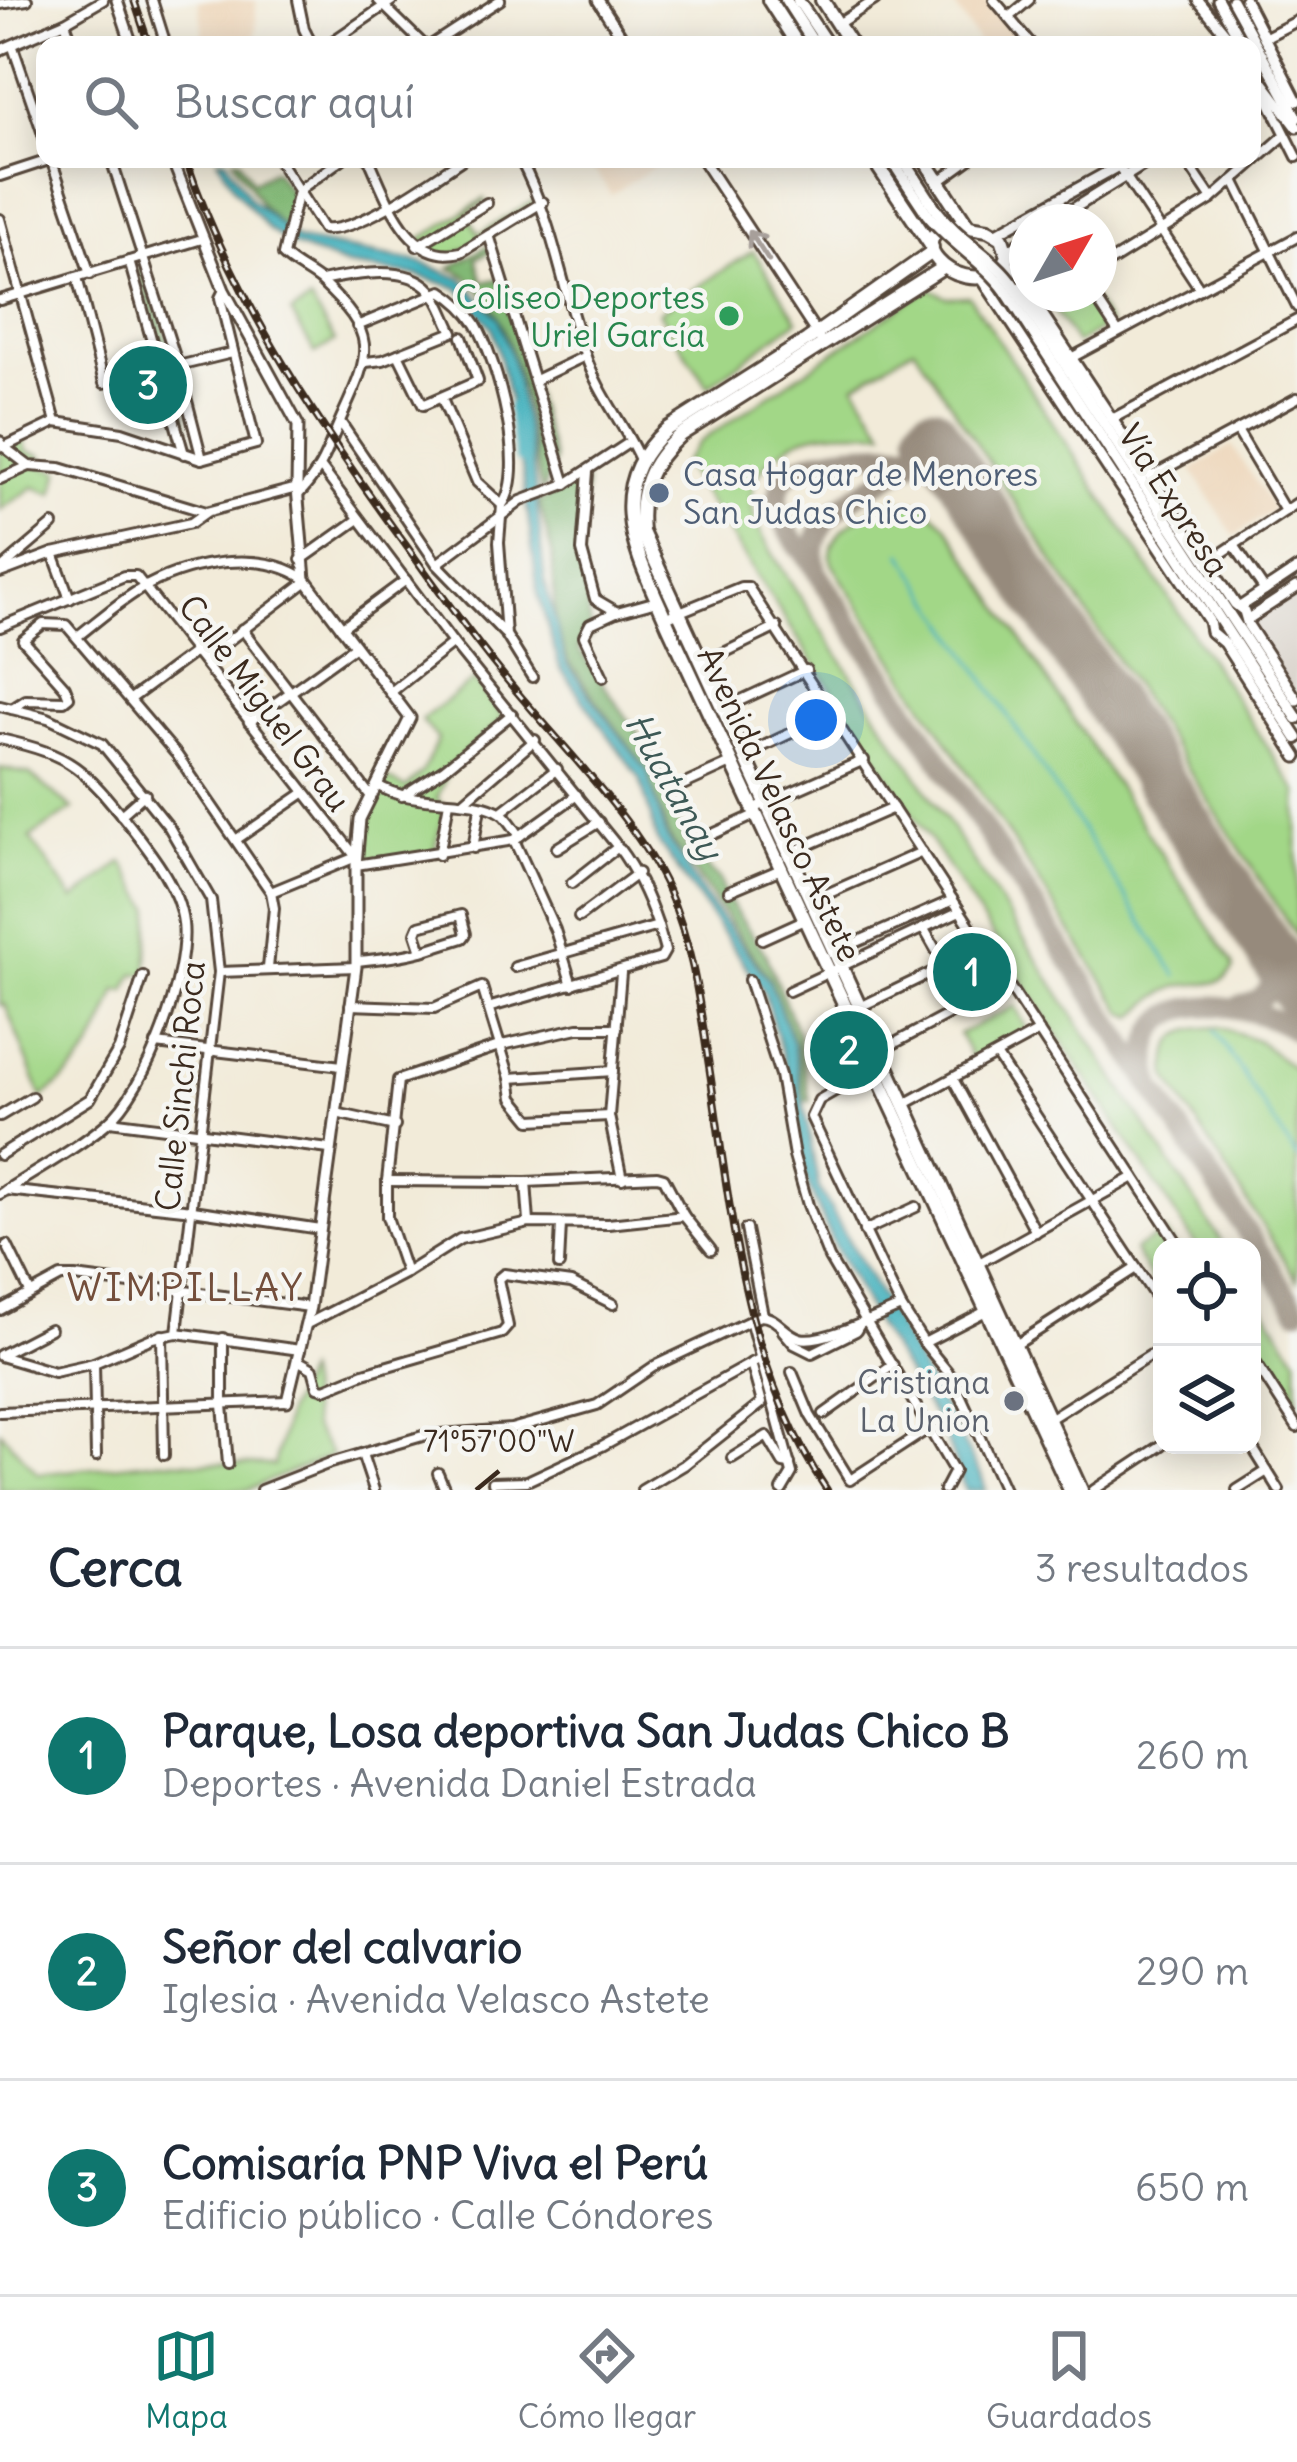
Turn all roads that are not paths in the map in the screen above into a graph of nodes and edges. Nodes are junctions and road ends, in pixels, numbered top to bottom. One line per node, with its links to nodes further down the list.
1 (28, 0): 21 (street)
2 (103, 0): 24 (street)
3 (117, 0): 27 (street)
4 (152, 0): 28 (street)
5 (298, 0): 29 (street)
6 (393, 0): 20 (street)
7 (500, 0): 32 (street)
8 (598, 0): 33 (street)
9 (769, 0): 34 (highway)
10 (786, 0): 35 (main road)
11 (798, 0): 36 (main road)
12 (822, 0): 25 (highway)
13 (875, 0): 25 (street)
14 (994, 0): 22 (street)
15 (1029, 0): 22 (street)
16 (1198, 0): 39 (street)
17 (1218, 0): 40 (street)
18 (1232, 0): 41 (street)
19 (1245, 0): 42 (street)
20 (380, 3): 30 (street); 31 (street)
21 (0, 4)
22 (1009, 17): 38 (street)
23 (1297, 21): 42 (street)
24 (65, 22): 26 (street); 43 (street)
25 (838, 24): 37 (highway)
26 (70, 36)
27 (129, 36)
28 (163, 36)
29 (308, 36)
30 (338, 36)
31 (415, 36)
32 (438, 36)
33 (621, 36)
34 (792, 36)
35 (809, 36)
36 (822, 36)
37 (845, 36)
38 (1025, 36)
39 (1231, 36)
40 (1235, 36)
41 (1251, 36)
42 (1264, 38): 47 (street)
43 (13, 47): 44 (street); 51 (street)
44 (0, 50)
45 (1261, 55): 52 (street)
46 (1297, 74): 47 (street)
47 (1286, 80): 50 (street)
48 (1261, 82): 52 (street)
49 (1261, 88): 53 (street)
50 (1297, 101)
51 (36, 114)
52 (1297, 124)
53 (1286, 135): 54 (street); 55 (street)
54 (1261, 157)
55 (1297, 157)
56 (36, 164): 74 (street)
57 (55, 168): 99 (street)
58 (114, 168): 95 (street)
59 (175, 168): 90 (street)
60 (284, 168): 77 (street)
61 (329, 168): 77 (street)
62 (374, 168): 82 (street)
63 (448, 168): 82 (street)
64 (525, 168): 79 (street)
65 (708, 168): 115 (street, one-way to 65)
66 (879, 168): 92 (highway)
67 (898, 168): 83 (main road)
68 (908, 168): 83 (main road)
69 (929, 168): 76 (highway)
70 (957, 168): 76 (street)
71 (1120, 168): 81 (street); 86 (street); 87 (street)
72 (1191, 168): 78 (street)
73 (1248, 168): 75 (street)
74 (0, 176)
75 (1234, 180): 78 (street); 93 (street)
76 (938, 182): 85 (highway)
77 (298, 190): 82 (street); 102 (street)
78 (1212, 199): 86 (street)
79 (543, 202): 88 (street); 118 (street)
80 (487, 203): 91 (street)
81 (1075, 204)
82 (391, 206): 91 (street)
83 (933, 213): 163 (main road, Vía Expresa, bridge)
84 (0, 219): 105 (street)
85 (969, 226): 87 (highway); 92 (highway)
86 (1163, 232): 96 (street); 104 (street)
87 (997, 233): 94 (highway)
88 (489, 235): 91 (street); 123 (street)
89 (1297, 237): 93 (street)
90 (202, 239): 95 (street); 103 (street)
91 (417, 246)
92 (932, 249): 98 (highway); 115 (highway)
93 (1271, 251): 104 (street); 108 (street)
94 (1008, 256): 101 (highway)
95 (142, 257): 97 (street); 121 (street)
96 (1117, 259)
97 (129, 261): 99 (street); 122 (street)
98 (943, 268): 101 (highway); 115 (highway)
99 (90, 274): 100 (street)
100 (77, 277): 105 (street); 122 (street)
101 (981, 277): 163 (street, Vía Expresa)
102 (320, 281): 106 (street); 112 (street)
103 (224, 290): 116 (street); 141 (street)
104 (1200, 290): 113 (street)
105 (22, 293): 107 (street); 127 (street)
106 (434, 294): 112 (street); 117 (street); 143 (street)
107 (0, 300)
108 (1297, 307)
109 (1041, 312): 119 (street, Vía Expresa)
110 (1105, 312): 113 (street)
111 (1297, 320): 126 (street)
112 (357, 326): 120 (street)
113 (1118, 332): 119 (street)
114 (462, 337): 125 (street)
115 (819, 338): 135 (highway)
116 (232, 352): 121 (street); 133 (street)
117 (398, 354): 120 (street); 125 (street)
118 (585, 356): 123 (street); 130 (street)
119 (1071, 358): 126 (street, Vía Expresa)
120 (366, 362): 128 (street)
121 (178, 366): 133 (street)
122 (160, 369): 132 (street)
123 (535, 380): 140 (street)
124 (1297, 398): 129 (street)
125 (442, 399): 143 (street)
126 (1112, 419): 138 (street, Vía Expresa)
127 (56, 422): 131 (street); 132 (street)
128 (340, 422): 136 (street); 153 (street)
129 (1238, 432): 138 (street); 144 (street)
130 (630, 442): 135 (street); 137 (street)
131 (2, 444): 134 (street)
132 (184, 454): 133 (street)
133 (202, 459)
134 (29, 466): 139 (street); 145 (street)
135 (645, 466): 162 (highway, Avenida Velasco Astete); 165 (highway, Avenida Velasco Astete)
136 (322, 469): 141 (street); 146 (street)
137 (588, 470): 140 (street); 164 (street)
138 (1150, 477): 152 (street, Vía Expresa)
139 (0, 479)
140 (566, 484): 147 (street)
141 (298, 492): 145 (street); 151 (street)
142 (1297, 503): 144 (street)
143 (502, 505): 147 (street)
144 (1285, 511): 149 (street)
145 (206, 512): 150 (street)
146 (358, 519): 151 (street); 157 (street)
147 (499, 520): 153 (street); 171 (street)
148 (52, 525): 155 (street)
149 (1234, 545): 152 (street); 160 (street)
150 (53, 553): 155 (street); 161 (street)
151 (301, 561): 156 (street)
152 (1207, 563): 163 (street, Vía Expresa)
153 (437, 564): 171 (street)
154 (1297, 569): 160 (street)
155 (0, 571)
156 (306, 580): 158 (street); 168 (street); 169 (street)
157 (406, 580): 168 (street); 173 (street)
158 (145, 586): 161 (street, Calle Miguel Grau); 172 (street); 175 (street, Calle Miguel Grau)
159 (1297, 587): 170 (street)
160 (1265, 591): 163 (street)
161 (70, 599): 166 (street)
162 (658, 601): 164 (street); 165 (highway, Avenida Velasco Astete)
163 (1224, 609): 170 (main road, Vía Expresa); 170 (street)
164 (617, 612): 180 (street)
165 (670, 616): 167 (street); 177 (highway, Avenida Velasco Astete); 196 (highway, Avenida Velasco Astete)
166 (0, 627)
167 (777, 627): 177 (street); 178 (street)
168 (341, 628): 174 (street)
169 (242, 629): 176 (street); 181 (street)
170 (1240, 633): 184 (street, Vía Expresa); 190 (main road, Vía Expresa); 192 (main road, Vía Expresa); 195 (street, Vía Expresa)
171 (506, 634): 179 (street)
172 (78, 636): 183 (street); 186 (street)
173 (453, 643): 182 (street); 189 (street)
174 (355, 646): 181 (street); 182 (street)
175 (196, 650): 176 (street, Calle Miguel Grau); 183 (street)
176 (203, 660): 191 (street, Calle Miguel Grau)
177 (700, 664): 187 (highway, Avenida Velasco Astete)
178 (806, 670): 187 (street); 188 (street)
179 (532, 677)
180 (603, 677)
181 (290, 692): 191 (street); 199 (street)
182 (392, 692): 199 (street)
183 (132, 698): 213 (street)
184 (1297, 700)
185 (0, 706): 186 (street, Calle Sinchi Roca)
186 (12, 709): 202 (street, Calle Sinchi Roca)
187 (722, 709): 196 (highway, Avenida Velasco Astete)
188 (833, 713): 196 (street); 197 (street)
189 (512, 714): 194 (street); 204 (street)
190 (1297, 718)
191 (249, 722): 201 (street, Calle Miguel Grau)
192 (1297, 738)
193 (0, 739): 211 (street)
194 (535, 740): 198 (street); 206 (street)
195 (1297, 757)
196 (737, 759): 200 (street); 209 (highway, Avenida Velasco Astete)
197 (864, 760): 208 (street); 209 (street)
198 (557, 769): 203 (street); 210 (street)
199 (372, 789): 204 (street); 222 (street)
200 (674, 790)
201 (304, 793): 213 (street); 222 (street, Calle Miguel Grau)
202 (145, 794): 211 (street); 244 (street, Calle Sinchi Roca)
203 (577, 795): 212 (street); 214 (street)
204 (400, 796): 205 (street)
205 (449, 802): 206 (street); 221 (street)
206 (462, 803): 207 (street)
207 (480, 807): 210 (street); 217 (street)
208 (893, 808): 219 (street); 220 (street)
209 (758, 809): 215 (street); 220 (highway, Avenida Velasco Astete); 223 (highway, Avenida Velasco Astete)
210 (501, 812): 214 (street)
211 (121, 814): 257 (street)
212 (599, 822): 216 (street); 218 (street)
213 (238, 838): 227 (street)
214 (517, 838): 217 (street); 238 (street)
215 (703, 839)
216 (618, 847): 224 (street); 225 (street)
217 (473, 848): 221 (street)
218 (557, 848)
219 (922, 852): 228 (street); 229 (street)
220 (789, 853): 229 (highway, Avenida Velasco Astete)
221 (439, 855): 222 (street)
222 (356, 861): 227 (street); 239 (street)
223 (781, 869): 226 (street); 232 (highway, Avenida Velasco Astete)
224 (638, 874): 231 (street); 233 (street)
225 (572, 883)
226 (729, 891)
227 (271, 892): 241 (street)
228 (953, 900): 230 (street); 237 (street)
229 (811, 901): 237 (highway, Avenida Velasco Astete)
230 (960, 911): 234 (street); 248 (street)
231 (579, 917)
232 (804, 920): 235 (street); 243 (highway, Avenida Velasco Astete)
233 (658, 926): 238 (street); 245 (street)
234 (924, 928): 240 (street); 243 (street)
235 (762, 939)
236 (422, 951): 236 (street); 239 (street)
237 (834, 952): 243 (highway, Avenida Velasco Astete)
238 (562, 953): 242 (street); 249 (street)
239 (357, 964): 241 (street); 251 (street)
240 (944, 966): 252 (street); 254 (street)
241 (268, 968): 244 (street)
242 (515, 968)
243 (835, 970): 250 (street); 254 (highway, Avenida Velasco Astete); 263 (highway, Avenida Velasco Astete)
244 (220, 972): 259 (street, Calle Sinchi Roca)
245 (620, 973): 249 (street); 255 (street)
246 (143, 976): 276 (street)
247 (749, 980): 309 (street)
248 (1008, 983): 252 (street); 256 (street)
249 (572, 985): 253 (street)
250 (789, 992)
251 (350, 1005): 253 (street); 262 (street)
252 (967, 1005): 260 (street)
253 (491, 1007): 258 (street)
254 (860, 1007): 260 (highway, Avenida Velasco Astete)
255 (616, 1028): 258 (street); 264 (street)
256 (1039, 1031): 261 (street); 277 (street)
257 (155, 1044): 259 (street); 272 (street)
258 (502, 1045): 265 (street); 273 (street)
259 (212, 1050): 262 (street); 274 (street, Calle Sinchi Roca)
260 (880, 1051): 268 (highway, Avenida Velasco Astete)
261 (996, 1055): 266 (street); 282 (street)
262 (342, 1066): 269 (street)
263 (874, 1070): 268 (highway, Avenida Velasco Astete); 290 (street)
264 (613, 1071): 265 (street); 271 (street)
265 (510, 1078): 271 (street)
266 (952, 1079): 268 (street); 291 (street)
267 (32, 1097): 270 (street)
268 (899, 1107): 295 (highway, Avenida Velasco Astete); 305 (highway, Avenida Velasco Astete)
269 (336, 1113): 273 (street); 275 (street)
270 (0, 1116)
271 (609, 1116): 278 (street)
272 (110, 1121): 274 (street); 281 (street)
273 (394, 1126): 279 (street)
274 (201, 1133): 275 (street); 284 (street, Calle Sinchi Roca)
275 (329, 1149): 288 (street)
276 (0, 1155)
277 (1134, 1177): 282 (street); 292 (street)
278 (622, 1179): 280 (street); 285 (street)
279 (387, 1181): 280 (street); 298 (street)
280 (526, 1182): 286 (street)
281 (3, 1192): 284 (street)
282 (1092, 1200): 291 (street); 297 (street)
283 (916, 1208): 290 (street)
284 (193, 1210): 288 (street); 299 (street, Calle Sinchi Roca)
285 (684, 1216): 287 (street); 294 (street)
286 (530, 1223): 287 (street); 298 (street)
287 (561, 1224): 296 (street)
288 (320, 1229): 303 (street)
289 (746, 1229): 307 (street)
290 (864, 1231): 304 (street)
291 (1036, 1232): 295 (street)
292 (1174, 1238)
293 (7, 1245): 300 (street)
294 (711, 1250)
295 (979, 1263): 305 (highway, Avenida Velasco Astete)
296 (559, 1265)
297 (1136, 1268): 301 (street); 316 (street)
298 (406, 1273): 310 (street)
299 (182, 1290): 300 (street); 303 (street); 312 (street, Calle Sinchi Roca)
300 (30, 1292): 306 (street)
301 (1153, 1294)
302 (613, 1304): 319 (street)
303 (310, 1306): 310 (street)
304 (899, 1308): 309 (street); 315 (street)
305 (993, 1308): 315 (street); 316 (highway, Avenida Velasco Astete); 331 (highway, Avenida Velasco Astete)
306 (0, 1310)
307 (767, 1316): 308 (street); 309 (street)
308 (750, 1319): 320 (street); 335 (street)
309 (866, 1322): 322 (street)
310 (307, 1324): 319 (street)
311 (50, 1329): 318 (street)
312 (176, 1333): 313 (street); 314 (street)
313 (162, 1335): 321 (street); 327 (street)
314 (223, 1338): 319 (street); 326 (street)
315 (924, 1343): 351 (street)
316 (1017, 1344): 331 (highway, Avenida Velasco Astete)
317 (1153, 1354): 331 (street)
318 (0, 1355): 321 (street)
319 (300, 1356): 325 (street)
320 (755, 1361): 341 (street); 344 (street); 348 (street)
321 (94, 1364): 328 (street)
322 (893, 1365): 330 (street); 332 (street)
323 (1261, 1371): 333 (street)
324 (791, 1372): 332 (street)
325 (287, 1401): 326 (street)
326 (223, 1405): 327 (street); 340 (street)
327 (163, 1408): 328 (street); 337 (street)
328 (95, 1411): 329 (street); 338 (street)
329 (0, 1412)
330 (824, 1414)
331 (1045, 1422): 352 (highway, Avenida Velasco Astete); 353 (highway, Avenida Velasco Astete)
332 (931, 1427): 350 (street)
333 (1297, 1427)
334 (1153, 1450): 354 (street)
335 (362, 1454): 345 (street); 346 (street)
336 (1257, 1454): 342 (street)
337 (164, 1455)
338 (96, 1456)
339 (732, 1458): 341 (street)
340 (228, 1464)
341 (791, 1469): 349 (street)
342 (1267, 1471): 355 (street); 356 (street)
343 (438, 1473): 347 (street)
344 (493, 1482)
345 (264, 1489)
346 (374, 1490)
347 (445, 1490)
348 (642, 1490)
349 (782, 1490)
350 (944, 1490)
351 (1004, 1490)
352 (1070, 1490)
353 (1082, 1490)
354 (1094, 1490)
355 (1237, 1490)
356 (1279, 1490)

